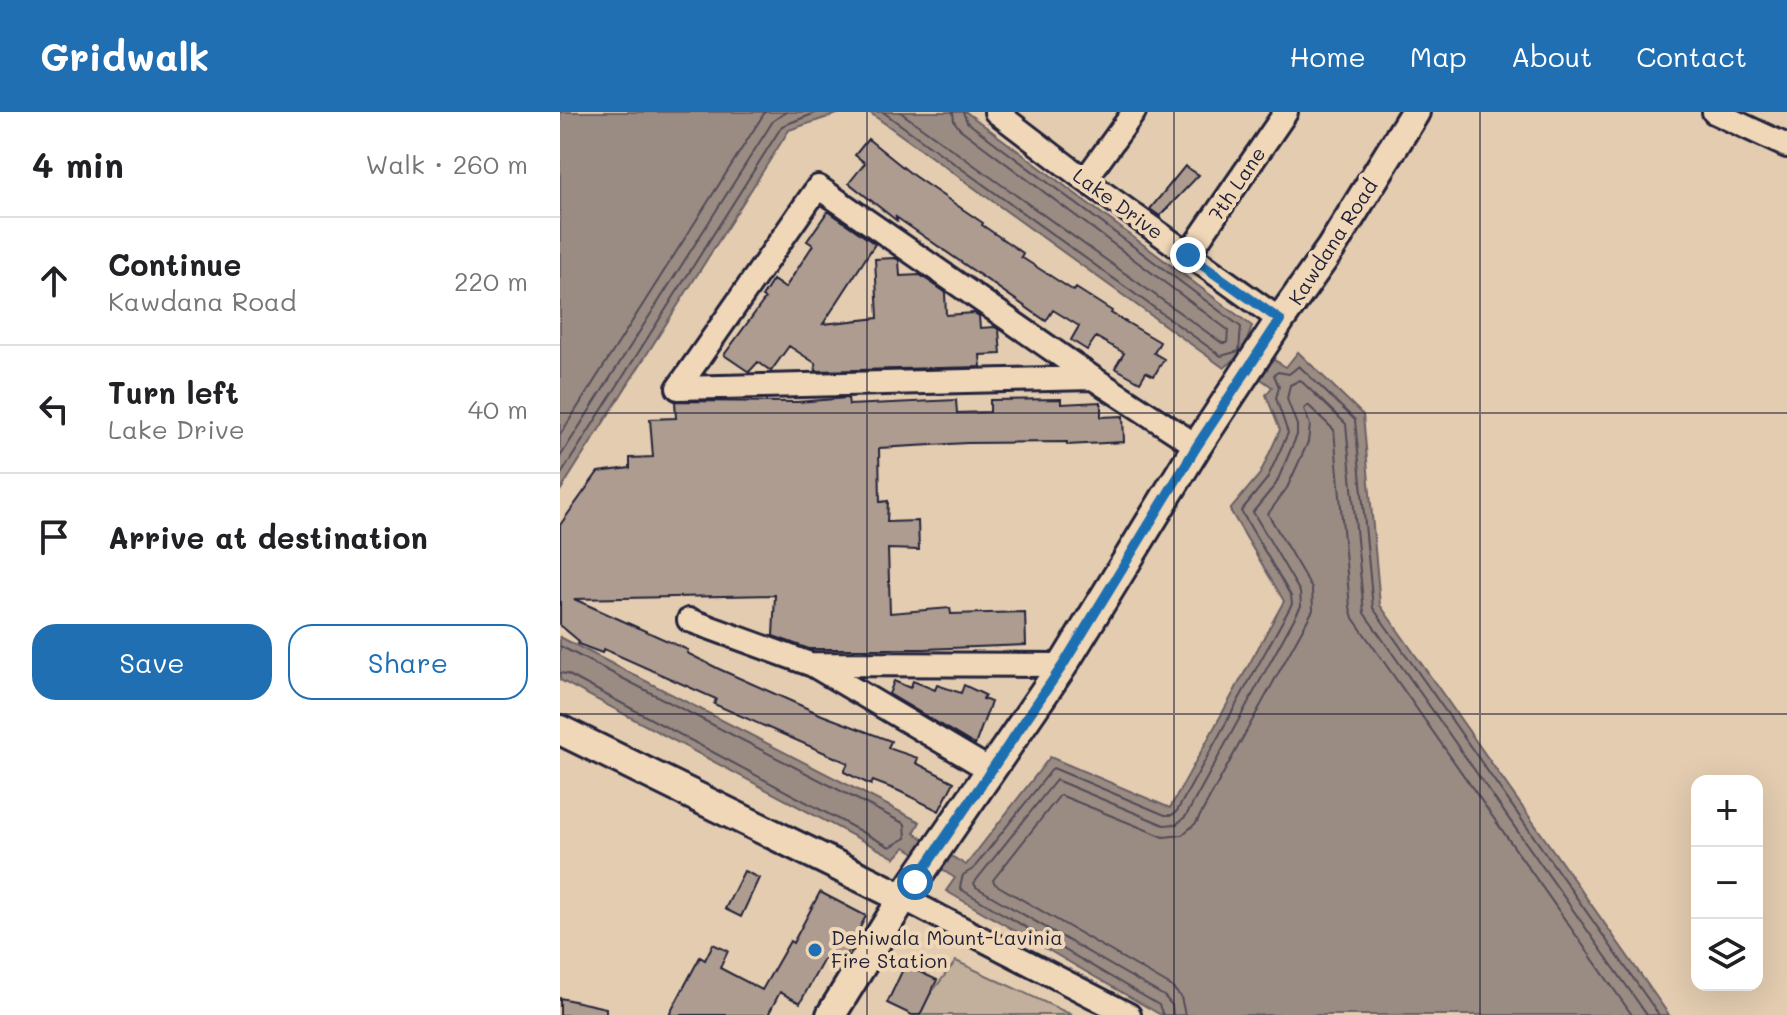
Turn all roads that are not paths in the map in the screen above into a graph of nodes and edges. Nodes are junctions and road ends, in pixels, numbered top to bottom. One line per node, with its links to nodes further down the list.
1 (996, 112): 7 (street, Lake Drive)
2 (1134, 112): 7 (street)
3 (1286, 112): 8 (street, 7th Lane)
4 (1415, 112): 9 (main road, Kawdana Road)
5 (1714, 112): 6 (street)
6 (1787, 146)
7 (1085, 180): 8 (street, Lake Drive)
8 (1188, 255): 9 (street, Lake Drive)
9 (1273, 331): 11 (main road, Kawdana Road)
10 (1093, 378): 10 (street); 11 (street)
11 (1197, 446): 14 (main road, Kawdana Road)
12 (689, 620): 13 (street)
13 (810, 664): 14 (street); 16 (street)
14 (1063, 665): 16 (main road, Kawdana Road)
15 (560, 730): 17 (main road)
16 (990, 770): 17 (main road, Kawdana Road)
17 (909, 890): 18 (main road, Kawdana Road); 19 (street)
18 (831, 1015)
19 (1129, 1015)

